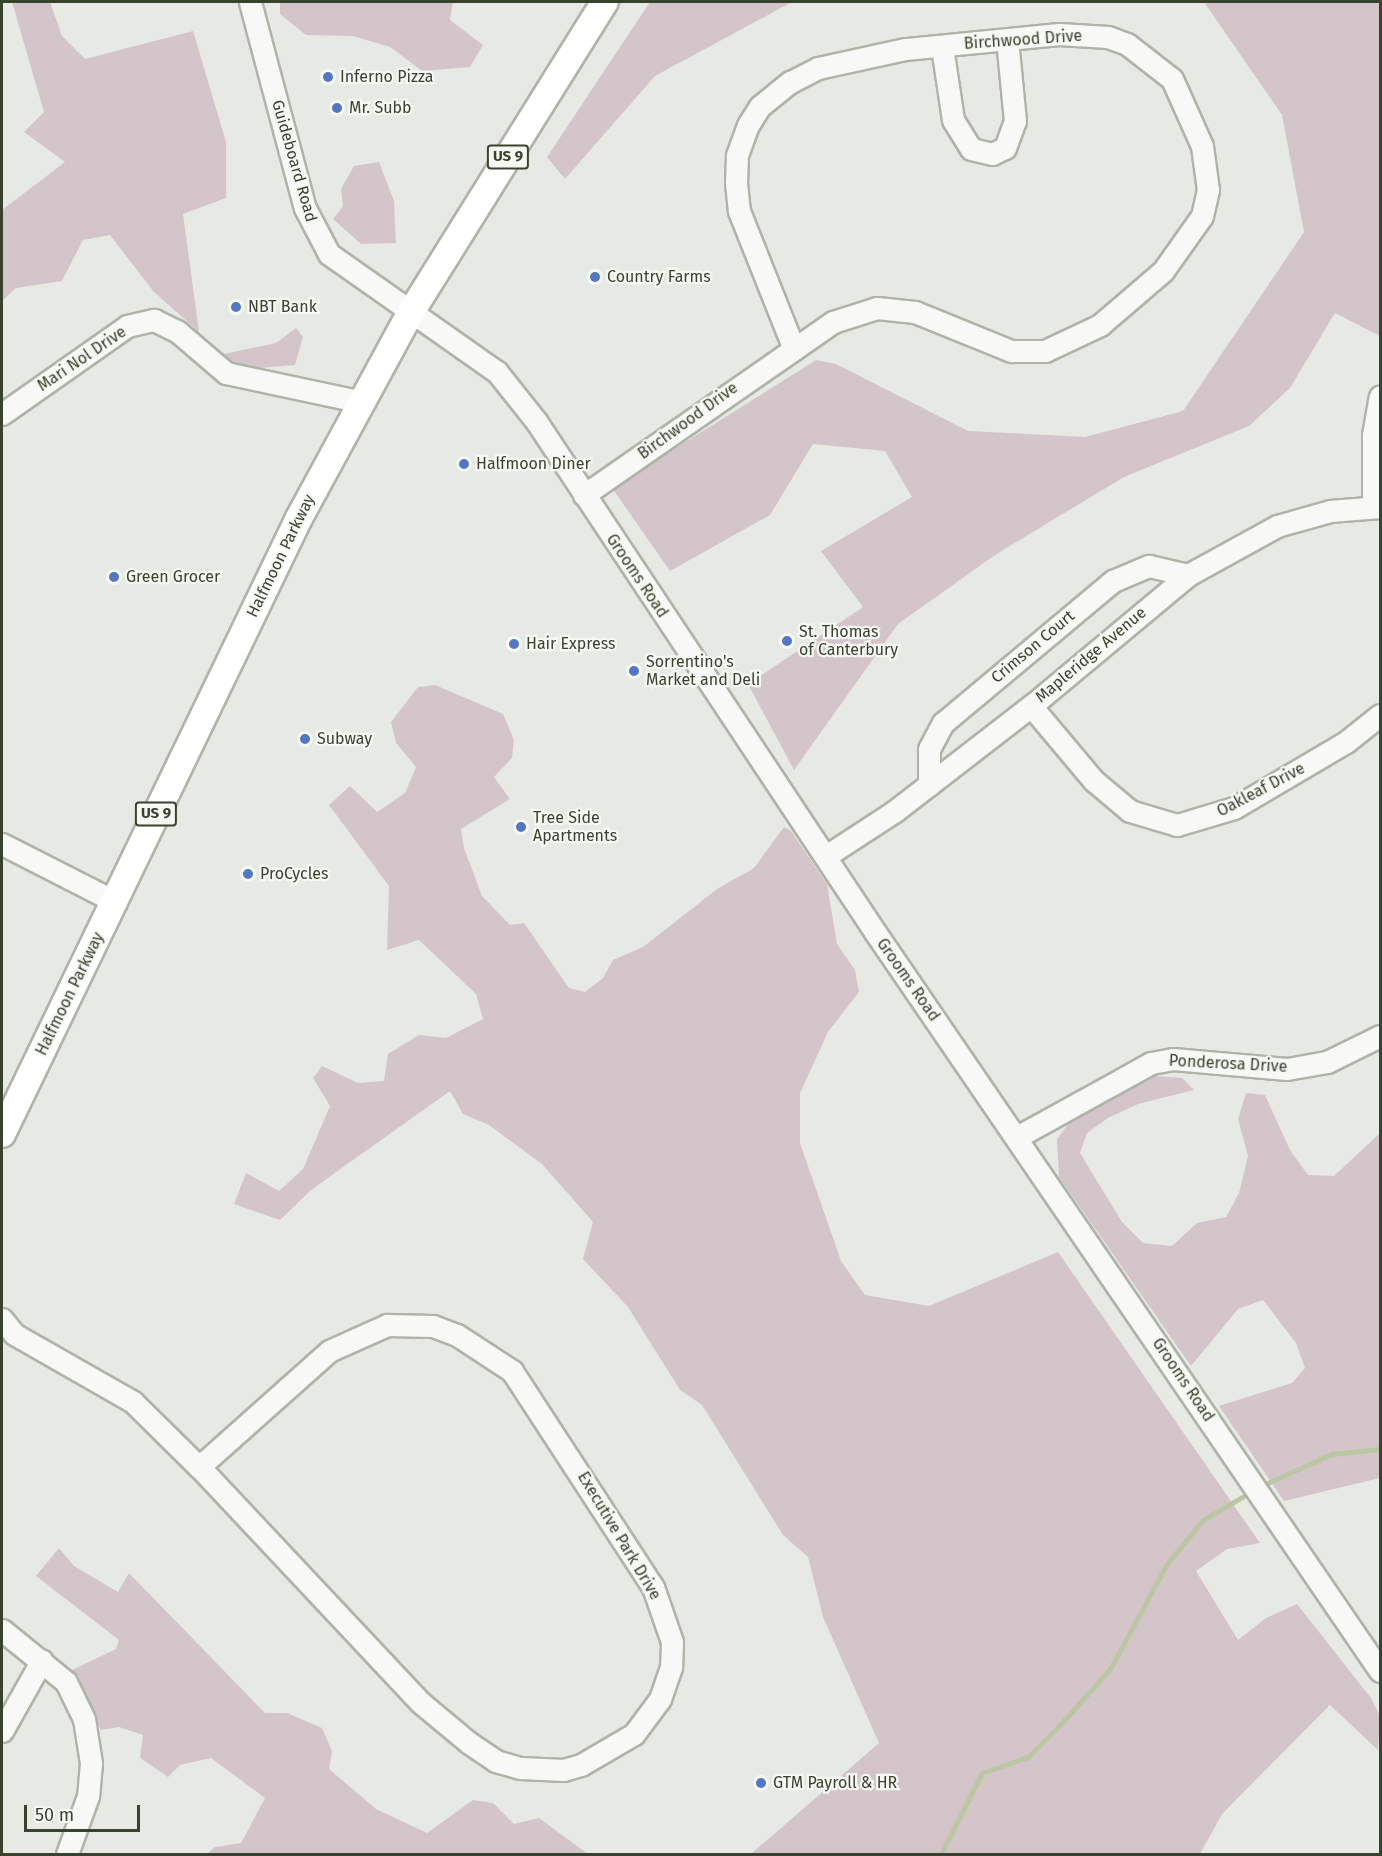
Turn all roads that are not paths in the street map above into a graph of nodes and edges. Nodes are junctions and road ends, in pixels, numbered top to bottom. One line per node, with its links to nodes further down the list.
1 (250, 2): 5 (street, Guideboard Road)
2 (605, 2): 5 (main road, Halfmoon Parkway / US 9)
3 (1007, 39): 4 (street, Birchwood Drive); 4 (street); 6 (street, Birchwood Drive)
4 (942, 47): 6 (street, Birchwood Drive)
5 (411, 312): 8 (main road, Halfmoon Parkway / US 9); 10 (street, Grooms Road)
6 (794, 348): 10 (street, Birchwood Drive)
7 (1380, 397): 11 (street)
8 (363, 402): 9 (street, Mari Nol Drive); 18 (main road, Halfmoon Parkway / US 9)
9 (2, 414)
10 (584, 495): 17 (street, Grooms Road)
11 (1377, 506): 12 (street, Mapleridge Avenue)
12 (1188, 575): 13 (street, Mapleridge Avenue); 15 (street, Crimson Court)
13 (1031, 706): 14 (street, Oakleaf Drive); 15 (street, Mapleridge Avenue)
14 (1380, 715)
15 (929, 785): 17 (street, Mapleridge Avenue)
16 (2, 844): 18 (street)
17 (826, 856): 21 (street, Grooms Road)
18 (116, 902): 20 (main road, Halfmoon Parkway / US 9)
19 (1380, 1036): 21 (street, Ponderosa Drive)
20 (2, 1134)
21 (1017, 1137): 26 (street, Grooms Road)
22 (6, 1329): 23 (street, Executive Park Drive)
23 (199, 1467): 23 (street, Executive Park Drive)
24 (2, 1630): 25 (street)
25 (42, 1660): 27 (street); 28 (street)
26 (1380, 1671)
27 (2, 1731)
28 (67, 1854)

